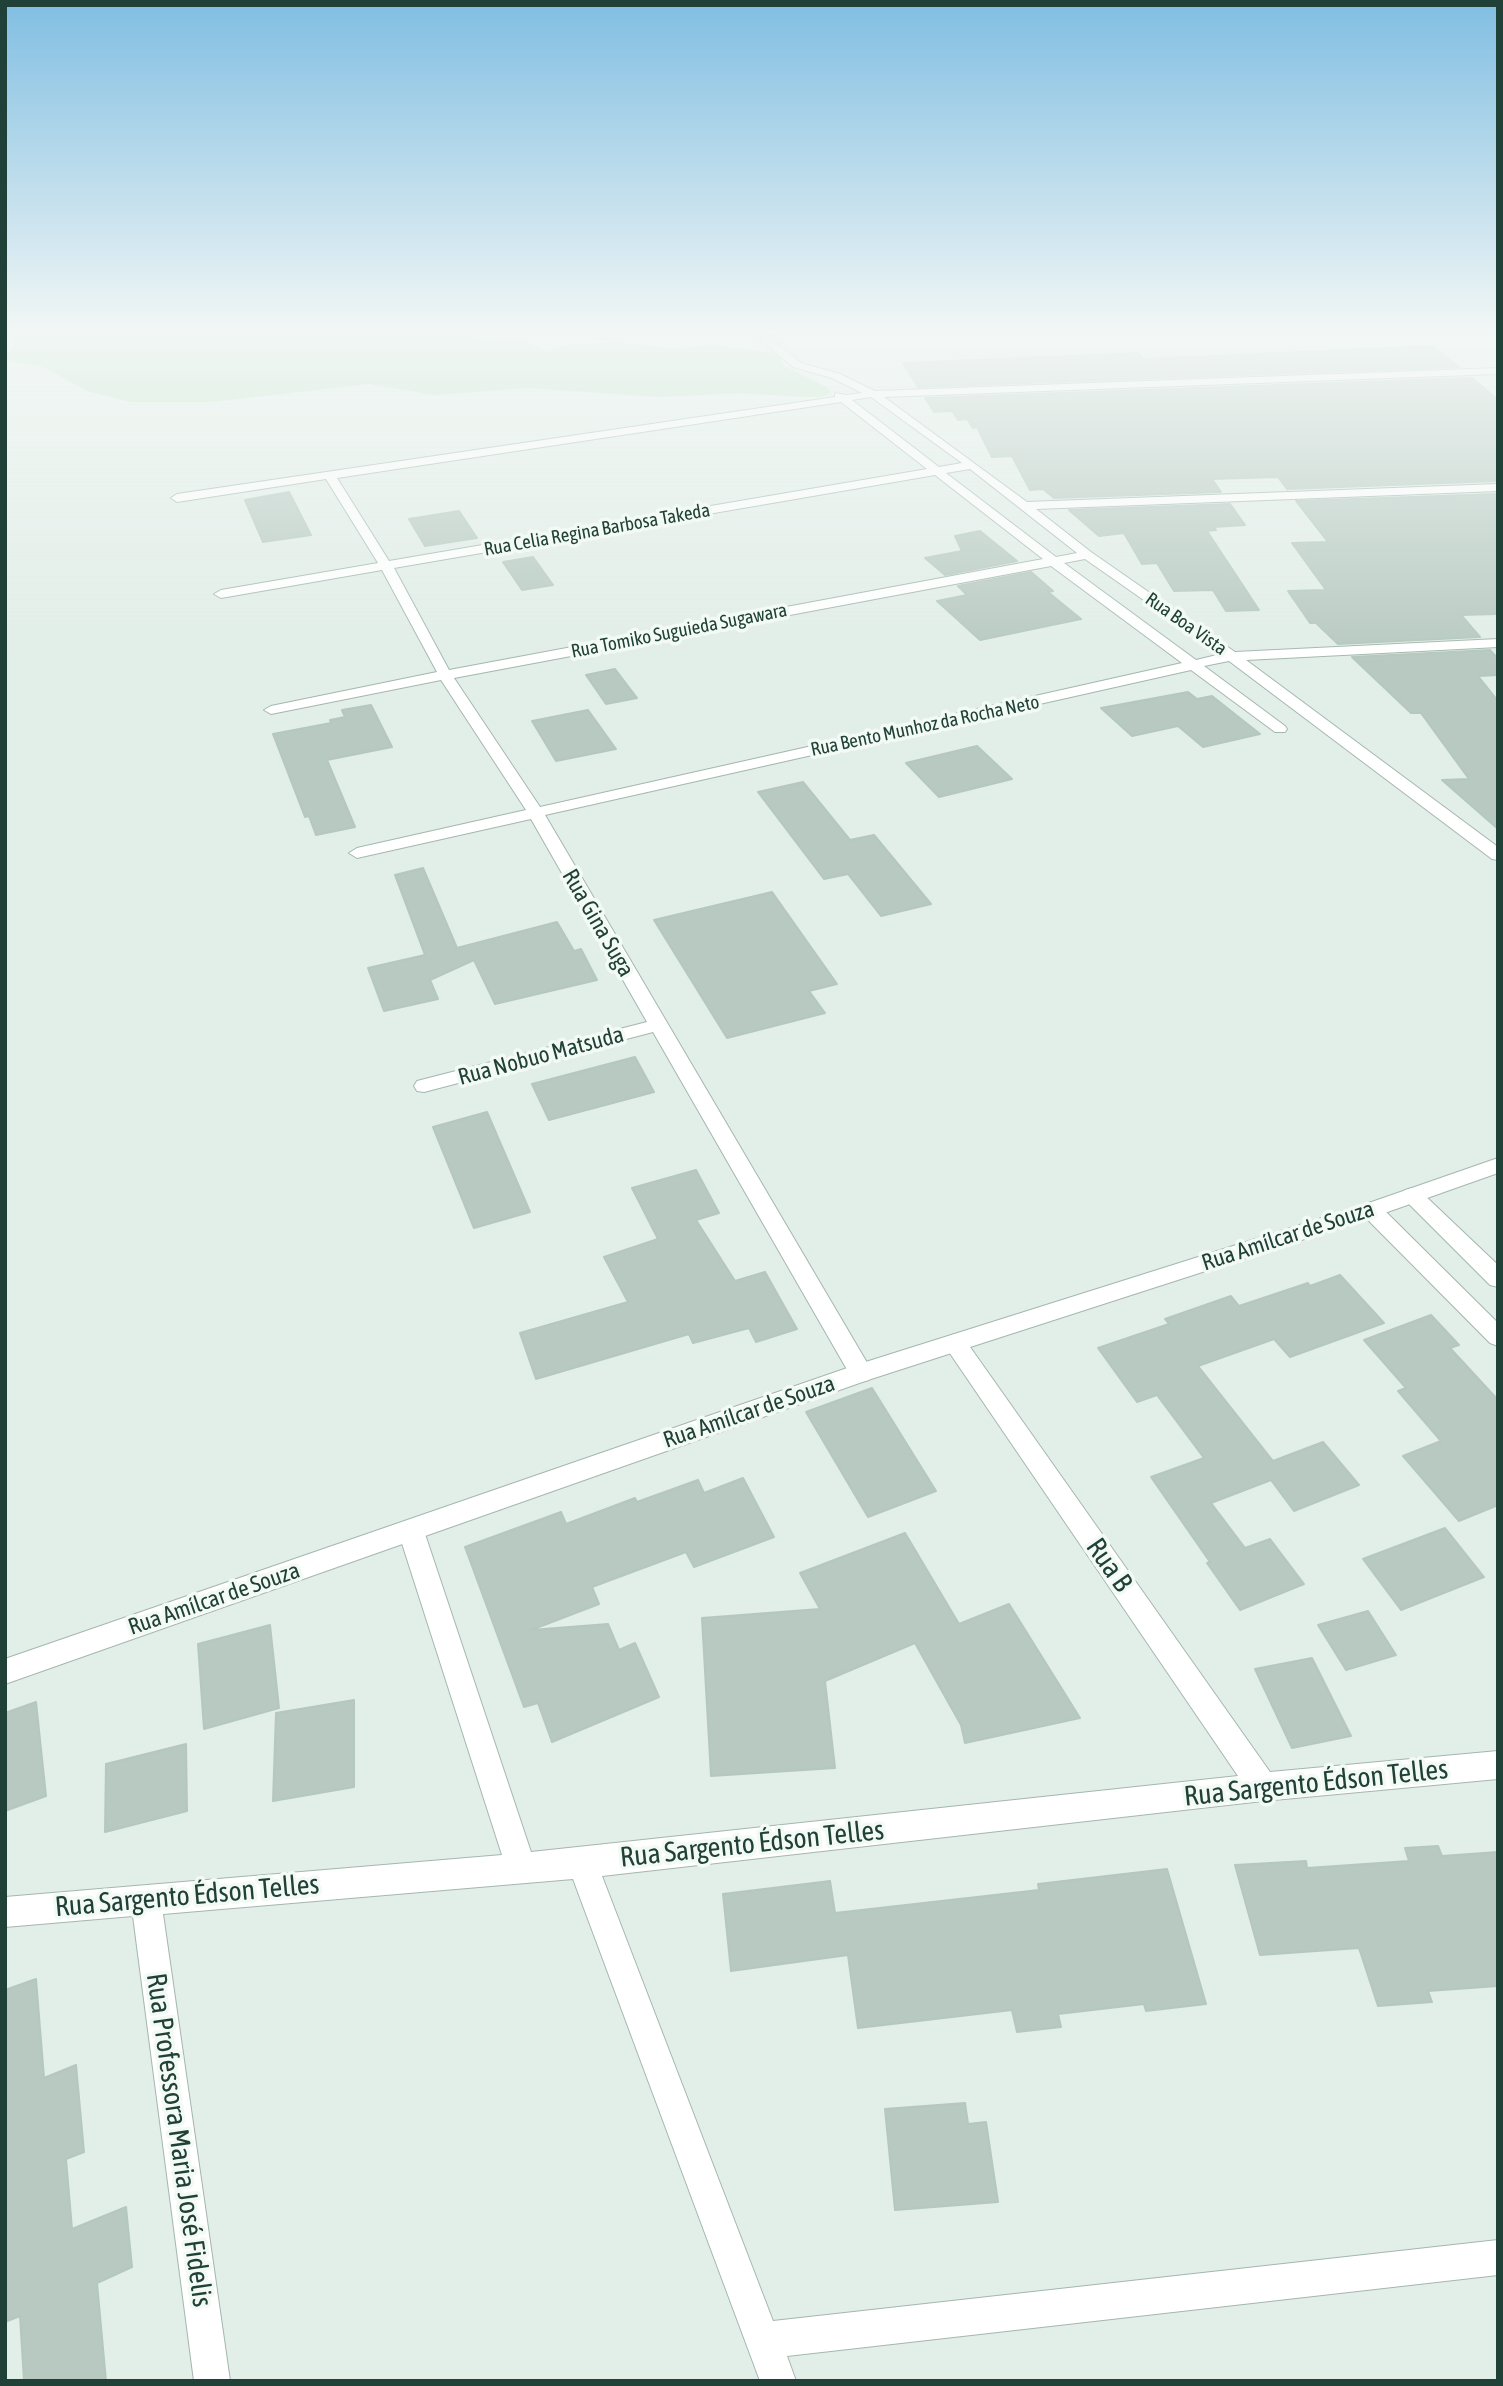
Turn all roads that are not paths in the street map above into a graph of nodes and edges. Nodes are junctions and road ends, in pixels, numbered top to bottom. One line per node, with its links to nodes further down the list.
1 (565, 440): 6 (street)
2 (900, 440): 5 (street, Rua Boa Vista)
3 (938, 440): 4 (street, Rua Boa Vista)
4 (972, 465): 5 (street, Rua Celia Regina Barbosa Takeda); 9 (street, Rua Boa Vista)
5 (940, 471): 11 (street, Rua Boa Vista); 12 (street, Rua Celia Regina Barbosa Takeda)
6 (330, 476): 8 (street); 12 (street, Rua Gina Suga)
7 (1498, 487): 9 (street)
8 (177, 498)
9 (1021, 506): 10 (street, Rua Boa Vista)
10 (1087, 555): 11 (street, Rua Tomiko Suguieda Sugawara); 15 (street, Rua Boa Vista)
11 (1054, 562): 16 (street, Rua Boa Vista); 17 (street, Rua Tomiko Suguieda Sugawara)
12 (386, 566): 13 (street, Rua Celia Regina Barbosa Takeda); 17 (street, Rua Gina Suga)
13 (221, 594)
14 (1498, 643): 15 (street, Rua Bento Munhoz da Rocha Neto)
15 (1232, 656): 16 (street, Rua Bento Munhoz da Rocha Neto); 22 (street, Rua Boa Vista)
16 (1195, 667): 19 (street, Rua Boa Vista); 20 (street, Rua Bento Munhoz da Rocha Neto)
17 (445, 675): 18 (street, Rua Tomiko Suguieda Sugawara); 20 (street, Rua Gina Suga)
18 (271, 710)
19 (1280, 729)
20 (535, 812): 21 (street, Rua Bento Munhoz da Rocha Neto); 23 (street, Rua Gina Suga)
21 (357, 853)
22 (1498, 855)
23 (657, 1025): 24 (street, Rua Nobuo Matsuda); 31 (street, Rua Gina Suga)
24 (424, 1086)
25 (1498, 1165): 26 (street, Rua Amílcar de Souza)
26 (1412, 1195): 27 (street, Rua Amílcar de Souza); 28 (street)
27 (1371, 1210): 29 (street); 30 (street, Rua Amílcar de Souza)
28 (1498, 1279)
29 (1498, 1337)
30 (954, 1343): 31 (street, Rua Amílcar de Souza); 35 (street, Rua B)
31 (861, 1373): 32 (street, Rua Amílcar de Souza)
32 (411, 1531): 33 (street, Rua Amílcar de Souza); 37 (street)
33 (5, 1672)
34 (1498, 1765): 35 (street, Rua Sargento Édson Telles)
35 (1263, 1787): 36 (street, Rua Sargento Édson Telles)
36 (582, 1863): 37 (street, Rua Sargento Édson Telles); 41 (street)
37 (522, 1867): 38 (street, Rua Sargento Édson Telles)
38 (146, 1900): 39 (street, Rua Sargento Édson Telles); 42 (street, Rua Professora Maria José Fidelis)
39 (5, 1912)
40 (1498, 2257): 41 (street)
41 (764, 2340): 43 (street)
42 (212, 2381)
43 (778, 2381)

